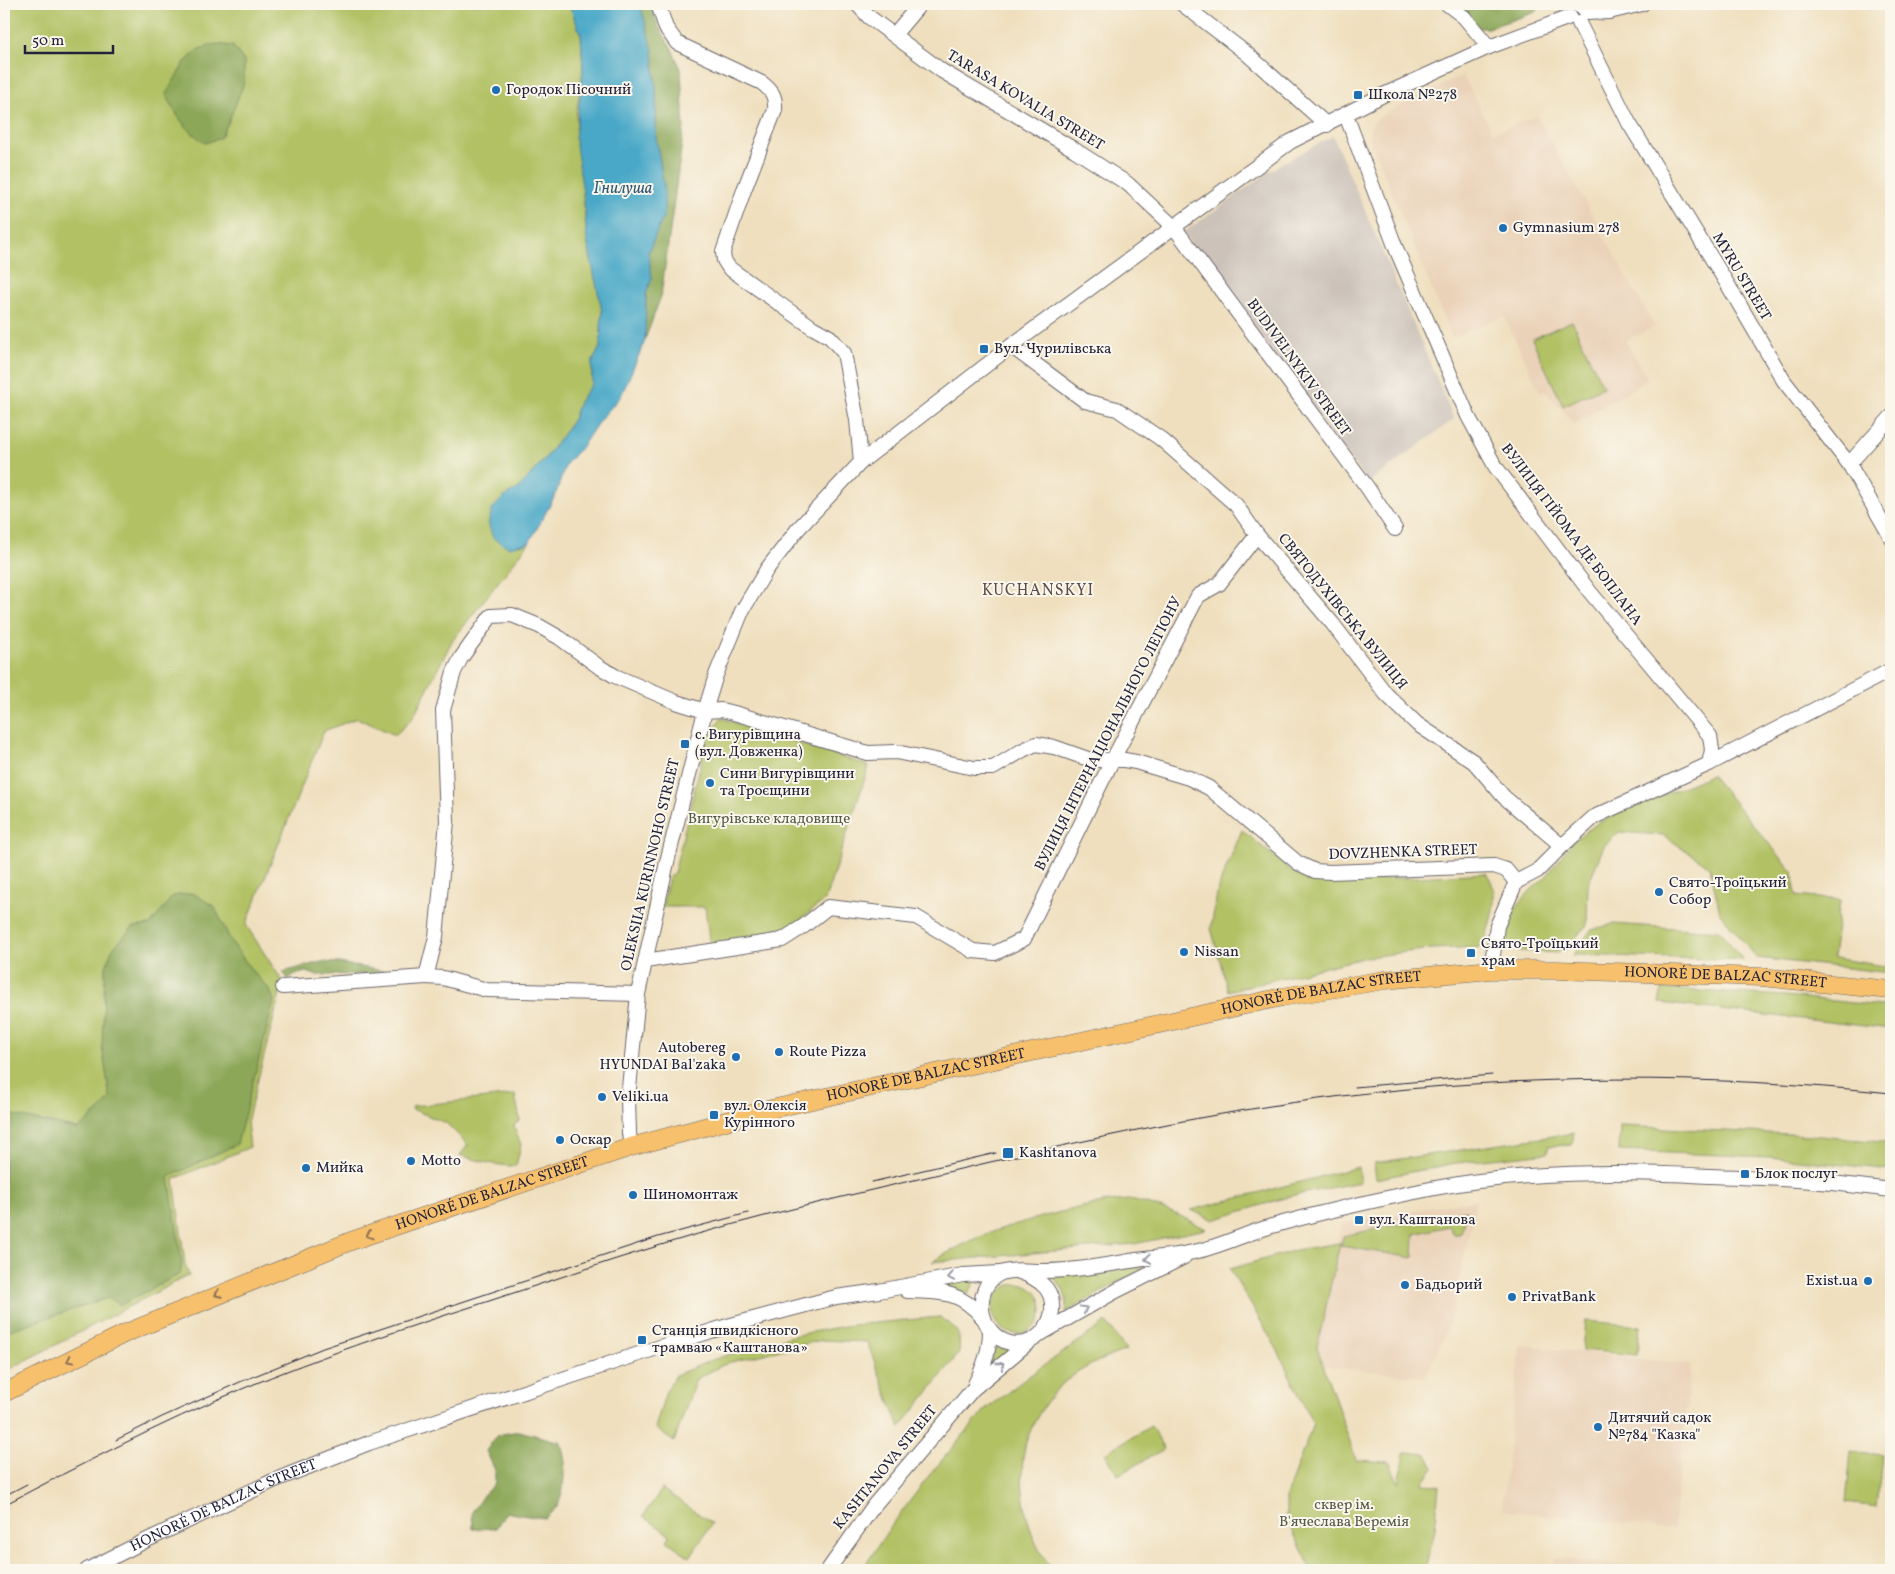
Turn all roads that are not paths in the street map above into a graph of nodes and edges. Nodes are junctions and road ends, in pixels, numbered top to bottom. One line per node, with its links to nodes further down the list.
1 (658, 4): 15 (street)
2 (857, 4): 8 (street, TARASA KOVALIA STREET)
3 (920, 4): 8 (street)
4 (1182, 4): 11 (street)
5 (1447, 4): 9 (street)
6 (1642, 4): 7 (street, OLEKSIIA KURINNOHO STREET)
7 (1579, 13): 9 (street, OLEKSIIA KURINNOHO STREET); 16 (street, MYRU STREET)
8 (894, 35): 12 (street, TARASA KOVALIA STREET)
9 (1489, 46): 10 (street, OLEKSIIA KURINNOHO STREET)
10 (1346, 114): 11 (street, OLEKSIIA KURINNOHO STREET); 23 (street, ВУЛИЦЯ ГІЙОМА ДЕ БОПЛАНА)
11 (1327, 125): 12 (street, OLEKSIIA KURINNOHO STREET)
12 (1174, 227): 13 (street, OLEKSIIA KURINNOHO STREET); 17 (street, BUDIVELNYKIV STREET)
13 (1011, 346): 15 (street, OLEKSIIA KURINNOHO STREET); 18 (street, СВЯТОДУХІВСЬКА ВУЛИЦЯ)
14 (1891, 417): 16 (street)
15 (861, 462): 21 (street, OLEKSIIA KURINNOHO STREET)
16 (1849, 464): 19 (street, MYRU STREET)
17 (1395, 529)
18 (1257, 535): 22 (street, ВУЛИЦЯ ІНТЕРНАЦІОНАЛЬНОГО ЛЕГІОНУ); 24 (street, СВЯТОДУХІВСЬКА ВУЛИЦЯ)
19 (1891, 537)
20 (1891, 670): 23 (street)
21 (705, 711): 22 (street, DOVZHENKA STREET); 26 (street, OLEKSIIA KURINNOHO STREET); 28 (street, DOVZHENKA STREET)
22 (1112, 761): 25 (street, DOVZHENKA STREET); 26 (street, ВУЛИЦЯ ІНТЕРНАЦІОНАЛЬНОГО ЛЕГІОНУ)
23 (1709, 764): 24 (street)
24 (1562, 846): 25 (street)
25 (1516, 882): 27 (street)
26 (644, 961): 31 (street, OLEKSIIA KURINNOHO STREET)
27 (1492, 970): 30 (main road, HONORÉ DE BALZAC STREET); 32 (main road, HONORÉ DE BALZAC STREET)
28 (426, 977): 29 (street); 31 (street)
29 (283, 987)
30 (1891, 990)
31 (638, 994): 32 (street, OLEKSIIA KURINNOHO STREET)
32 (631, 1147): 42 (main road, HONORÉ DE BALZAC STREET, one-way to 42)
33 (1891, 1190): 34 (street)
34 (1197, 1251): 35 (street, one-way to 35); 40 (street, one-way to 34)
35 (1017, 1271): 36 (street); 40 (street)
36 (1000, 1274): 37 (street, HONORÉ DE BALZAC STREET, one-way to 37); 38 (street)
37 (879, 1291): 38 (street, HONORÉ DE BALZAC STREET); 43 (street, HONORÉ DE BALZAC STREET)
38 (983, 1318): 39 (street)
39 (990, 1331): 40 (street); 41 (street, KASHTANOVA STREET)
40 (1036, 1337): 41 (street, KASHTANOVA STREET, one-way to 40)
41 (973, 1389): 44 (street, KASHTANOVA STREET)
42 (4, 1393)
43 (87, 1570)
44 (828, 1570)

